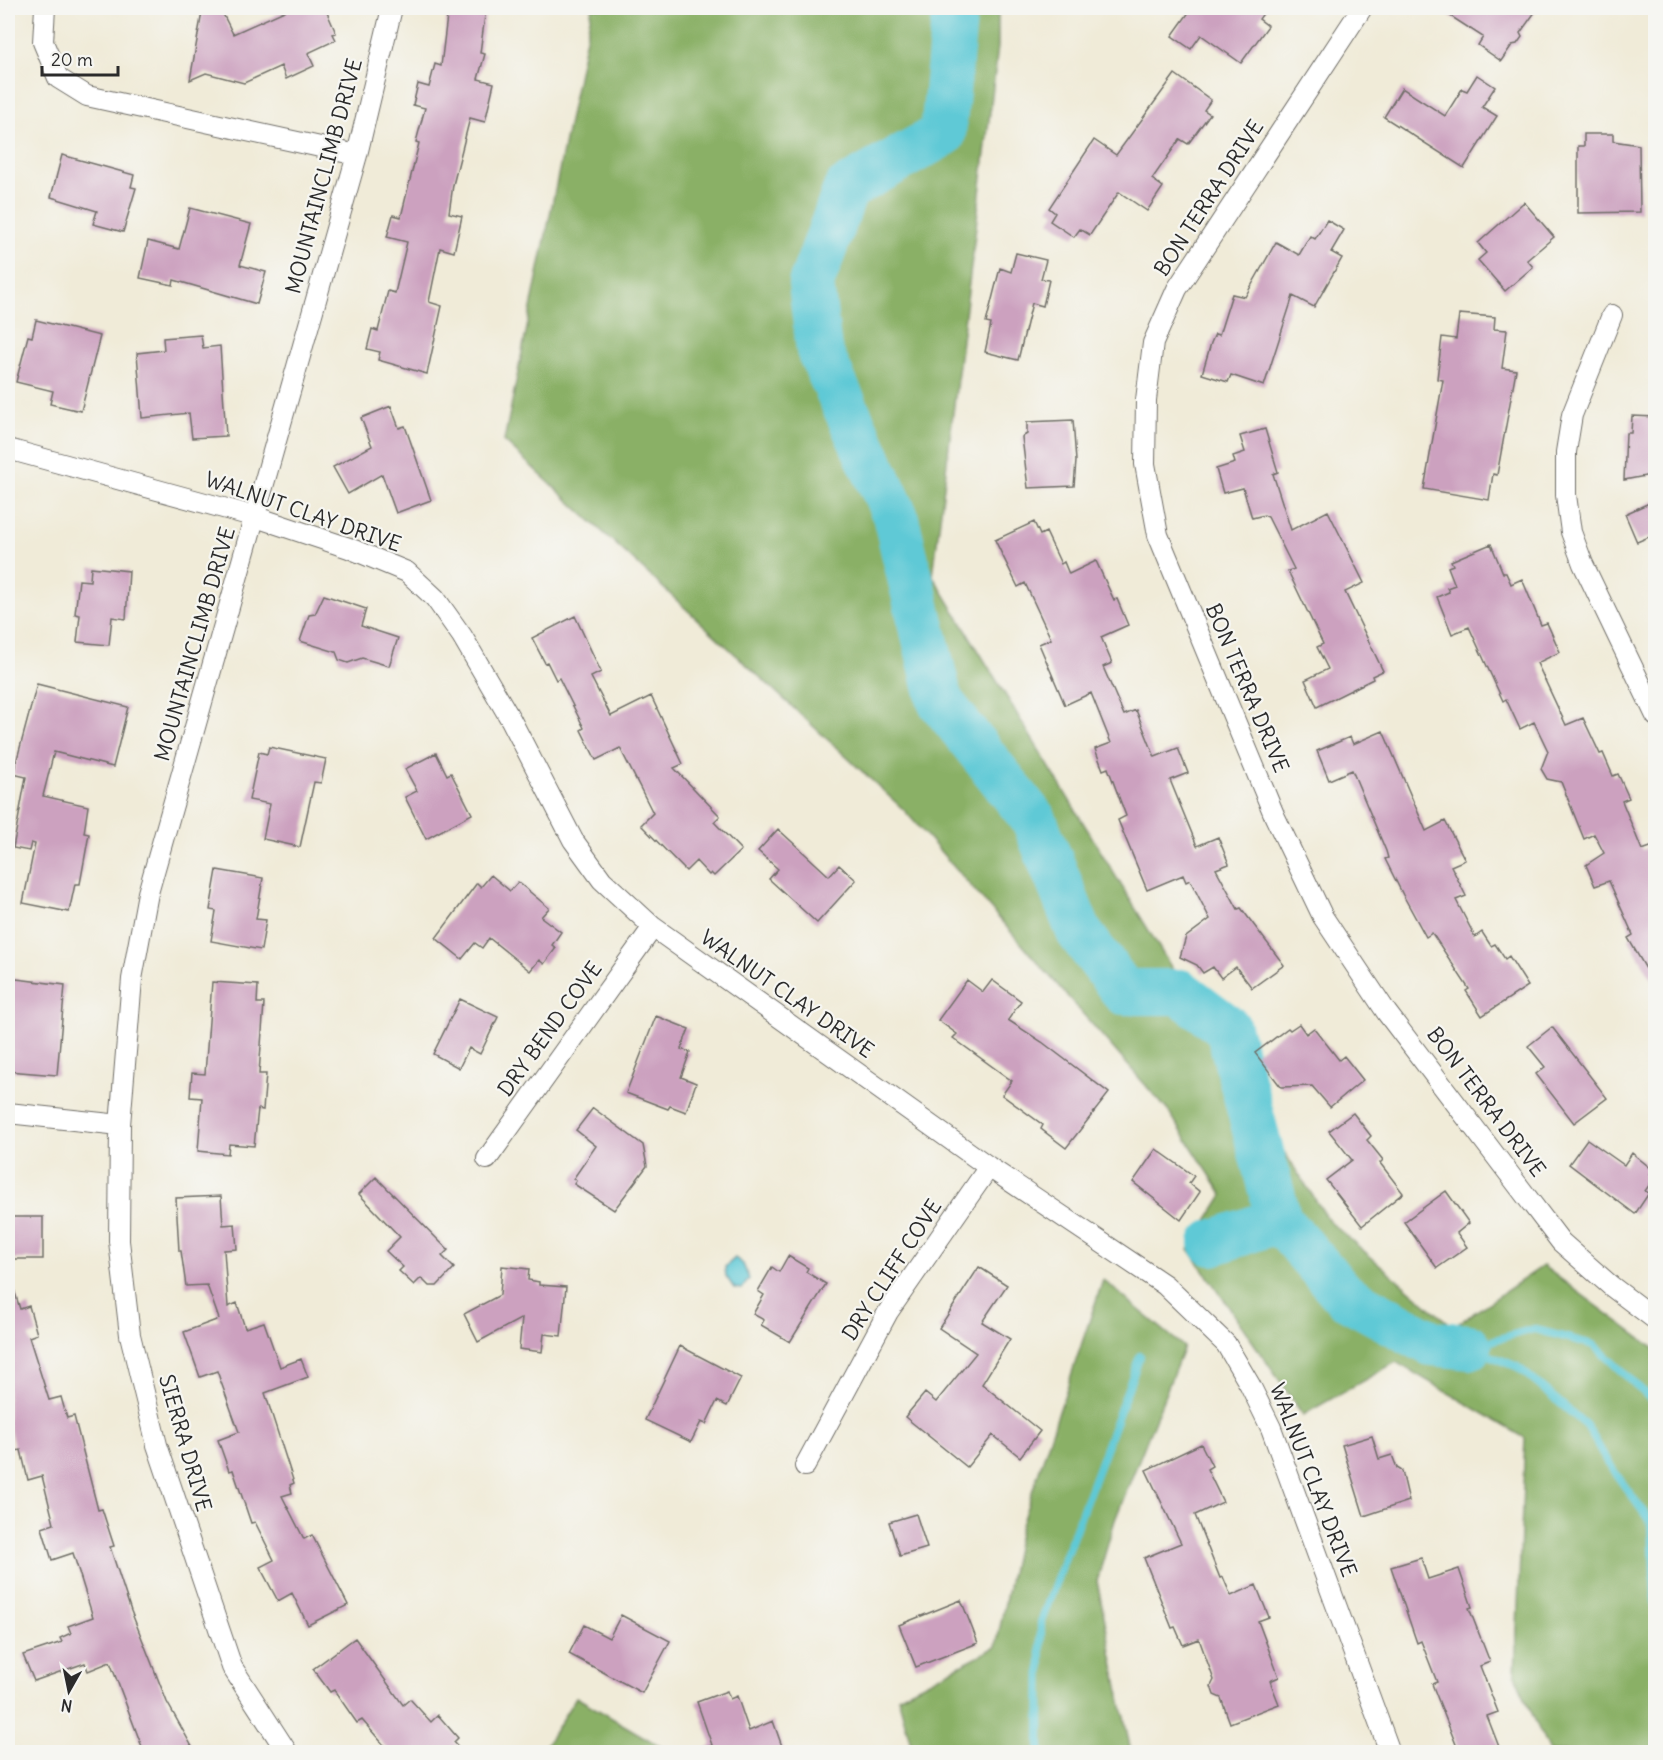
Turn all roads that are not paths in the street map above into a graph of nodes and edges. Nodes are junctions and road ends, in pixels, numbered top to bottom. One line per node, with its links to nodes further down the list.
1 (45, 8): 4 (street)
2 (392, 8): 4 (street, MOUNTAINCLIMB DRIVE)
3 (1362, 8): 14 (street, BON TERRA DRIVE)
4 (357, 155): 7 (street, MOUNTAINCLIMB DRIVE)
5 (1612, 315): 8 (street)
6 (8, 449): 7 (street, WALNUT CLAY DRIVE)
7 (256, 517): 9 (street, WALNUT CLAY DRIVE); 11 (street, MOUNTAINCLIMB DRIVE)
8 (1656, 716)
9 (652, 927): 12 (street, DRY BEND COVE); 13 (street, WALNUT CLAY DRIVE)
10 (8, 1113): 11 (street)
11 (120, 1125): 16 (street, SIERRA DRIVE)
12 (487, 1160)
13 (989, 1167): 15 (street, DRY CLIFF COVE); 17 (street, WALNUT CLAY DRIVE)
14 (1656, 1320)
15 (805, 1466)
16 (287, 1752)
17 (1390, 1752)

